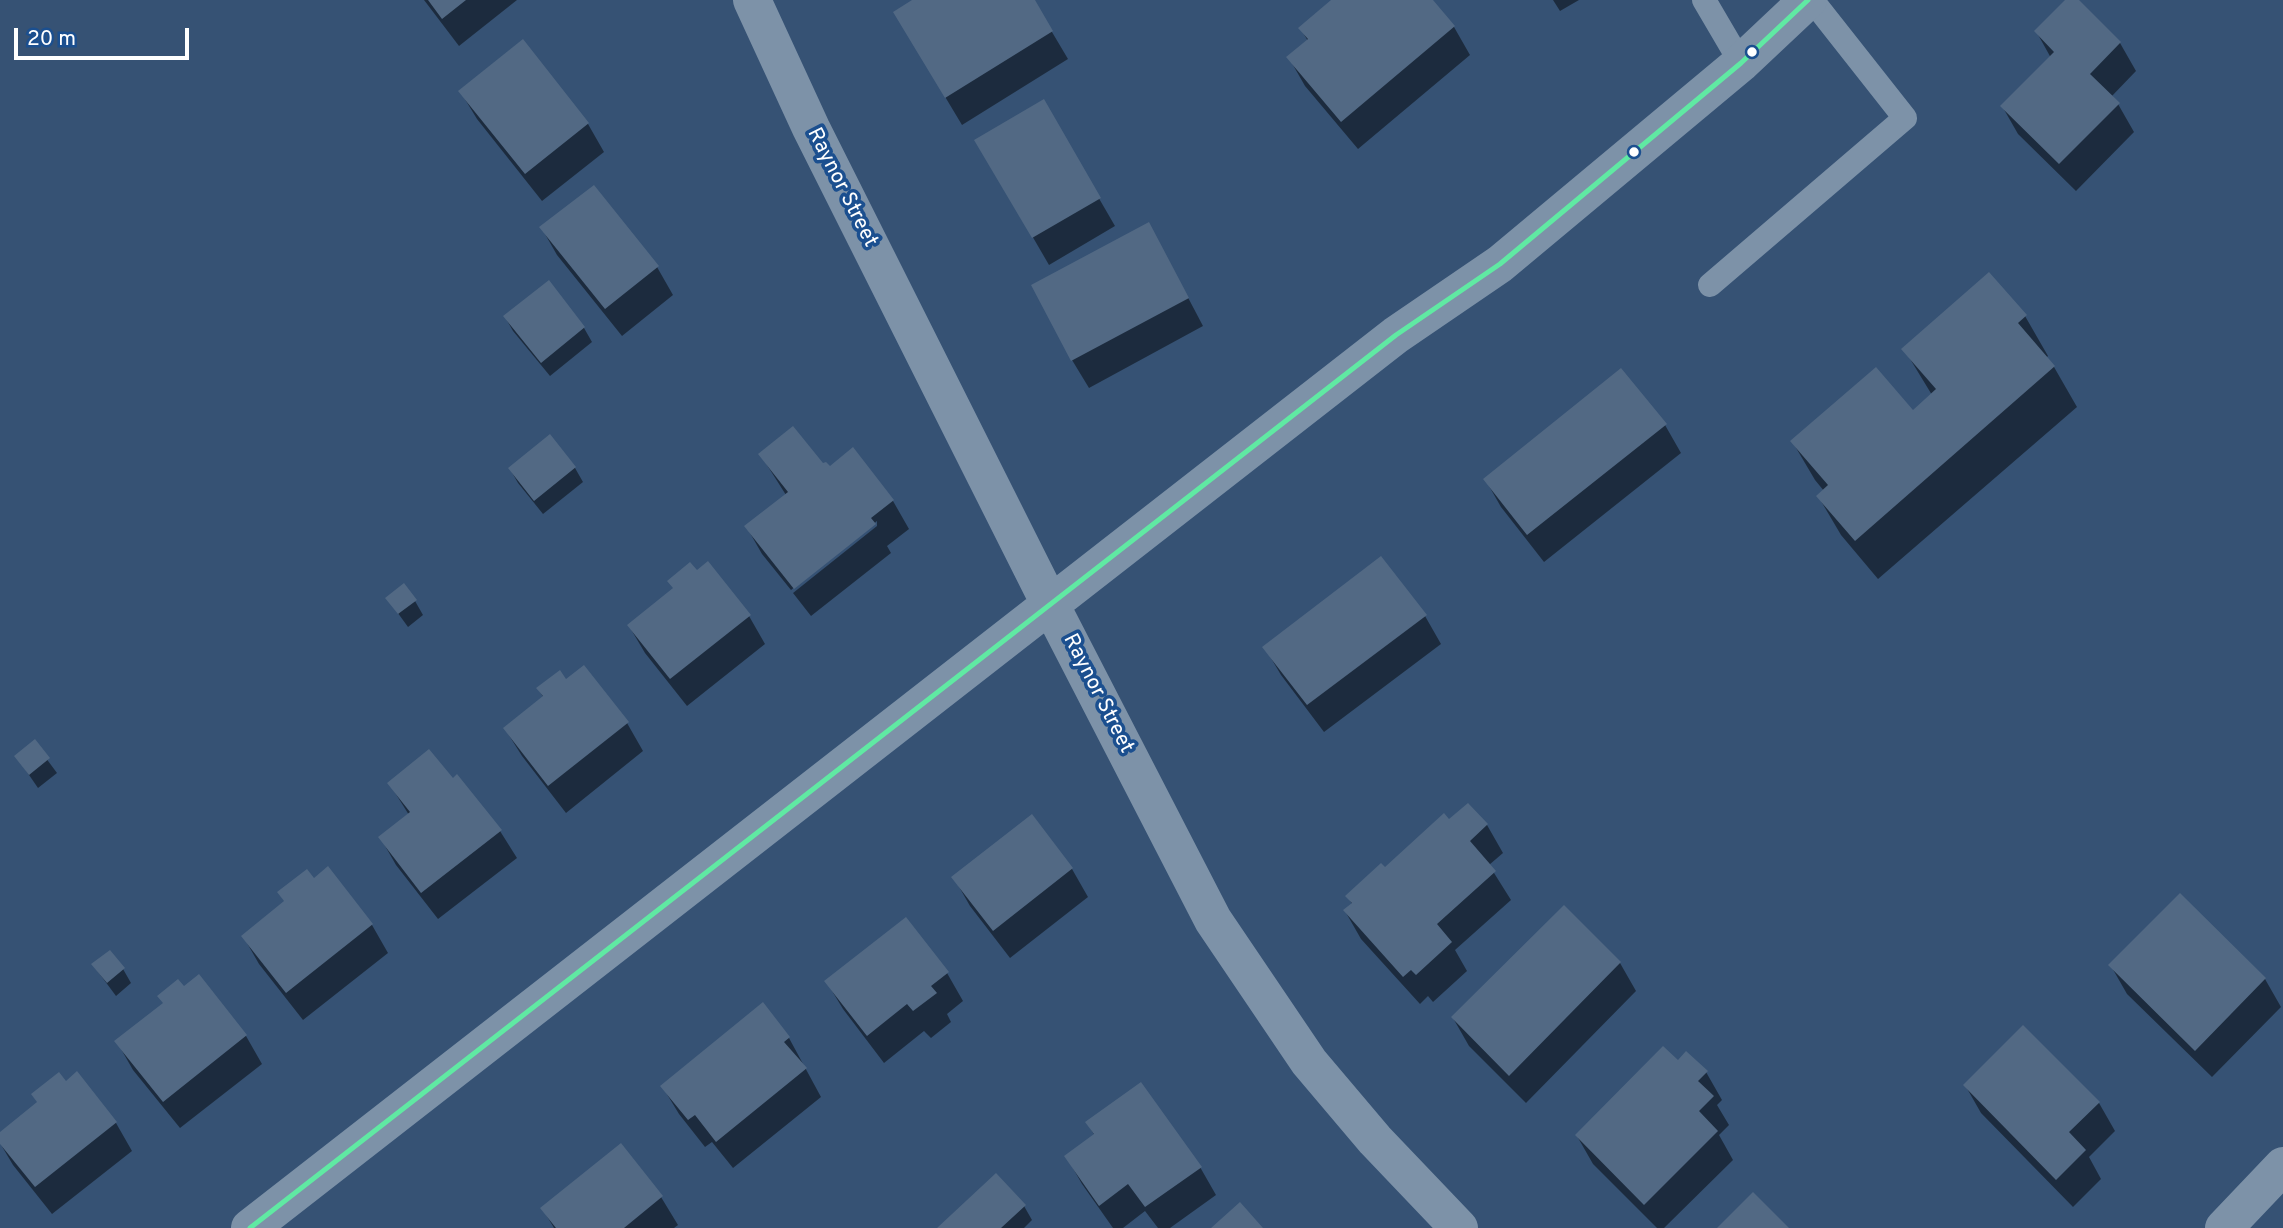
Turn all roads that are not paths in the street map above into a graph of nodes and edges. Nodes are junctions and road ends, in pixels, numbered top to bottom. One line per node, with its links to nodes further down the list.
1 (752, 0): 6 (street, Raynor Street)
2 (1704, 0): 4 (lane)
3 (1810, 0): 4 (street); 5 (lane)
4 (1741, 62): 6 (street)
5 (1710, 285)
6 (1051, 604): 8 (street); 9 (street, Raynor Street)
7 (2283, 1166): 10 (street)
8 (250, 1228)
9 (1459, 1228)
10 (2224, 1228)

